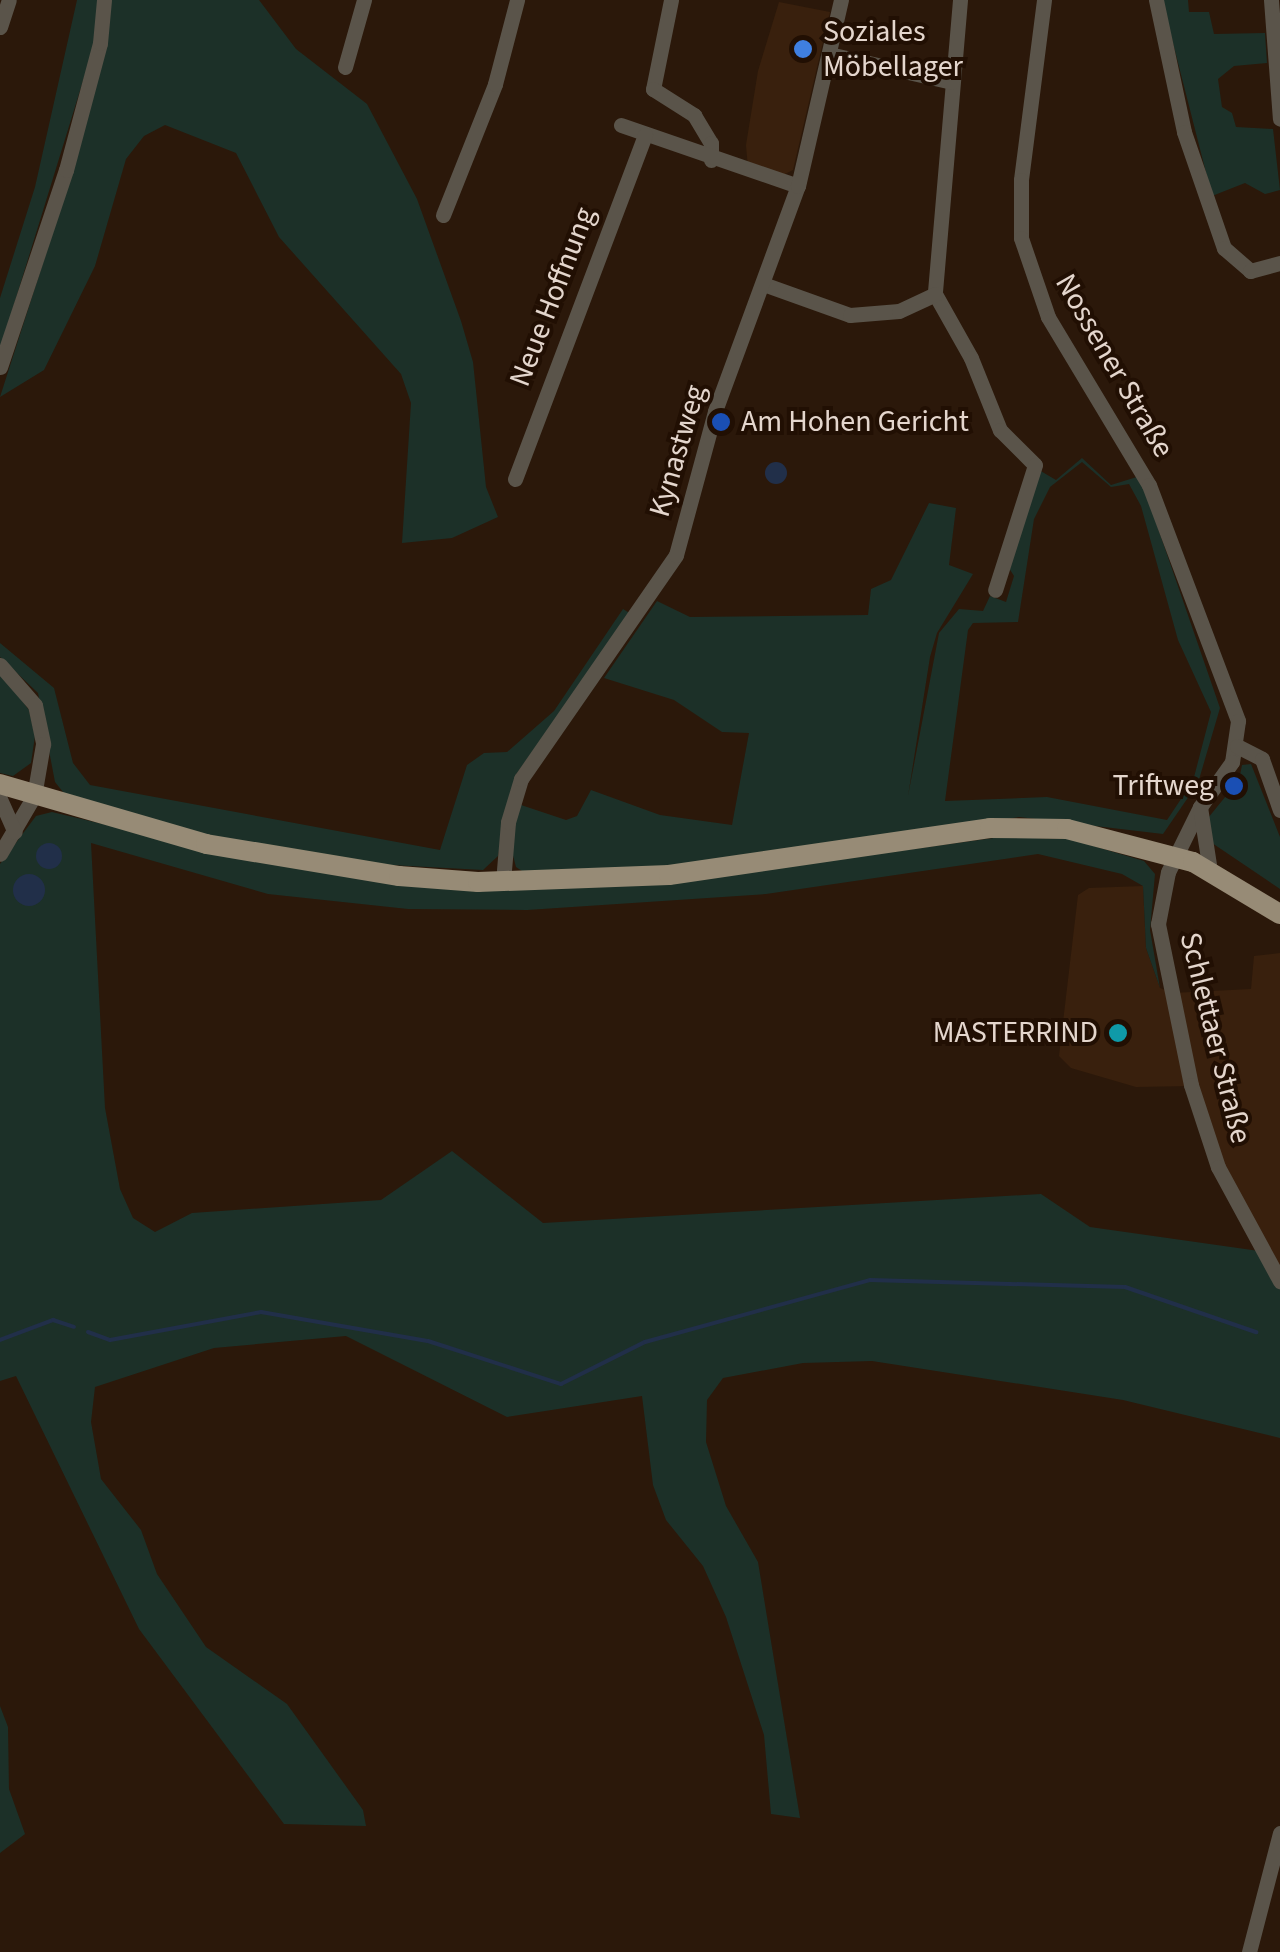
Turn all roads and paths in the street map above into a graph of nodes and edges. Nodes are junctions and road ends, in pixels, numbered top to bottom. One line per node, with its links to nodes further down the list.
1 (9, 0): 11 (street)
2 (104, 0): 24 (street)
3 (364, 0): 13 (street)
4 (517, 0): 20 (street)
5 (672, 0): 18 (street)
6 (841, 0): 12 (street, Kynastweg)
7 (960, 0): 14 (street)
8 (1044, 0): 28 (street, Nossener Straße)
9 (1156, 0): 21 (street)
10 (1270, 0): 15 (street)
11 (0, 27)
12 (829, 54): 14 (street); 19 (street, Kynastweg)
13 (345, 67)
14 (952, 82): 23 (street)
15 (1280, 120)
16 (621, 124): 17 (street)
17 (645, 135): 18 (street); 25 (street, Neue Hoffnung)
18 (711, 160): 19 (street)
19 (798, 186): 22 (street, Kynastweg)
20 (443, 215)
21 (1280, 263)
22 (766, 285): 23 (street); 38 (street, Kynastweg)
23 (935, 294): 26 (street)
24 (0, 367)
25 (515, 479)
26 (995, 590)
27 (0, 664): 30 (street)
28 (1237, 746): 32 (street); 33 (street)
29 (0, 784): 30 (main road)
30 (34, 796): 34 (street); 38 (main road)
31 (0, 799): 34 (street)
32 (1200, 807): 36 (street, Schlettaer Straße); 37 (street)
33 (1280, 810)
34 (15, 832): 35 (street)
35 (0, 854)
36 (1175, 855): 37 (main road); 38 (main road); 40 (street, Schlettaer Straße)
37 (1210, 871): 39 (main road)
38 (502, 882)
39 (1280, 914)
40 (1280, 1281)
41 (1280, 1833): 42 (street)
42 (1249, 1952)

